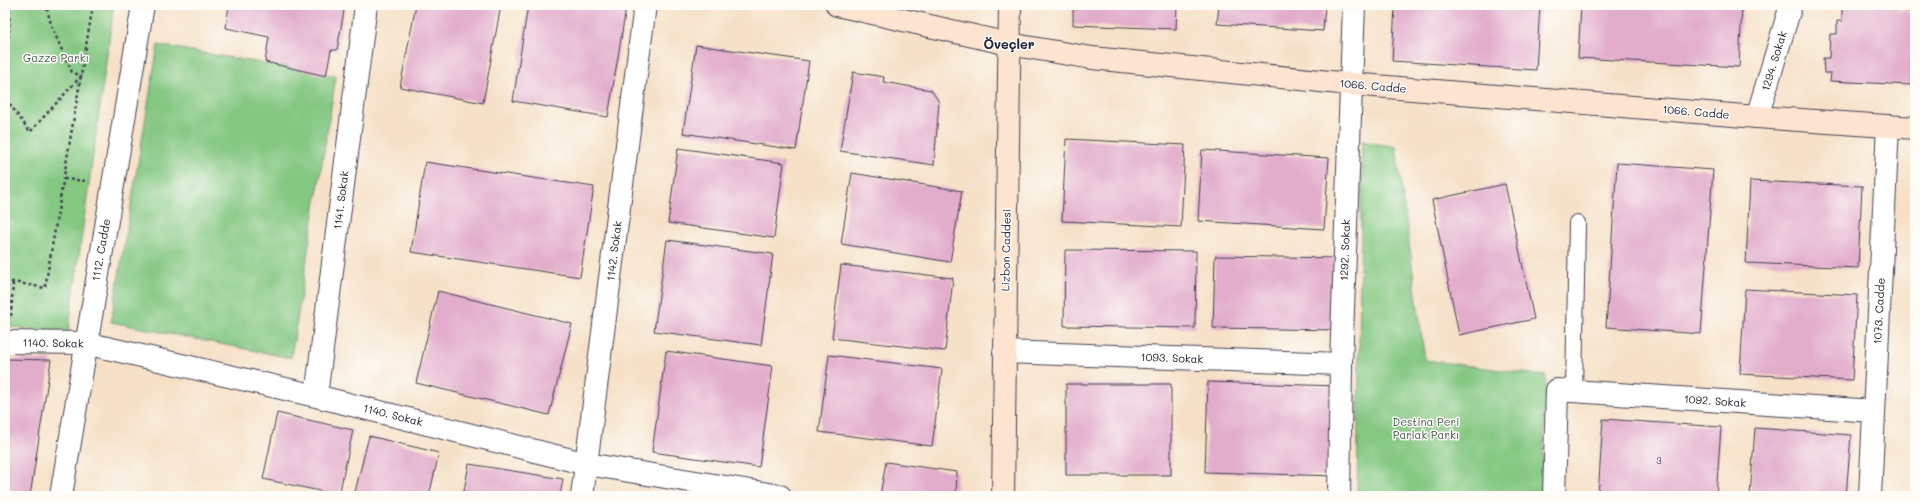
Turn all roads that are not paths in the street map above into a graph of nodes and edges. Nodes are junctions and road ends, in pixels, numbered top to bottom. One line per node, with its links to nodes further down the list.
1 (143, 5): 15 (street, 1112. Cadde)
2 (366, 5): 19 (street, 1141. Sokak)
3 (645, 5): 21 (street, 1142. Sokak)
4 (837, 5): 8 (street, 1066. Cadde)
5 (1010, 5): 8 (street, Lizbon Caddesi)
6 (1354, 5): 9 (street, 1292. Sokak)
7 (1791, 5): 10 (street, 1294. Sokak)
8 (1009, 44): 9 (street, 1066. Cadde); 16 (street, Lizbon Caddesi)
9 (1350, 84): 10 (street, 1066. Cadde); 17 (street, 1292. Sokak)
10 (1758, 117): 11 (street, 1066. Cadde)
11 (1888, 126): 12 (street, 1066. Cadde); 20 (street, 1073. Cadde)
12 (1915, 128)
13 (1577, 223): 18 (lane)
14 (5, 342): 15 (street, 1140. Sokak)
15 (85, 342): 19 (street, 1140. Sokak); 22 (street, 1112. Cadde)
16 (1004, 352): 17 (street, 1093. Sokak); 25 (street, Lizbon Caddesi)
17 (1341, 364): 26 (street, 1292. Sokak)
18 (1566, 391): 20 (street, 1092. Sokak); 27 (street)
19 (316, 396): 21 (street, 1140. Sokak)
20 (1874, 410): 28 (street, 1073. Cadde)
21 (587, 464): 23 (street, 1142. Sokak); 24 (street, 1140. Sokak)
22 (61, 496)
23 (582, 496)
24 (780, 496)
25 (1003, 496)
26 (1339, 496)
27 (1554, 496)
28 (1870, 496)

